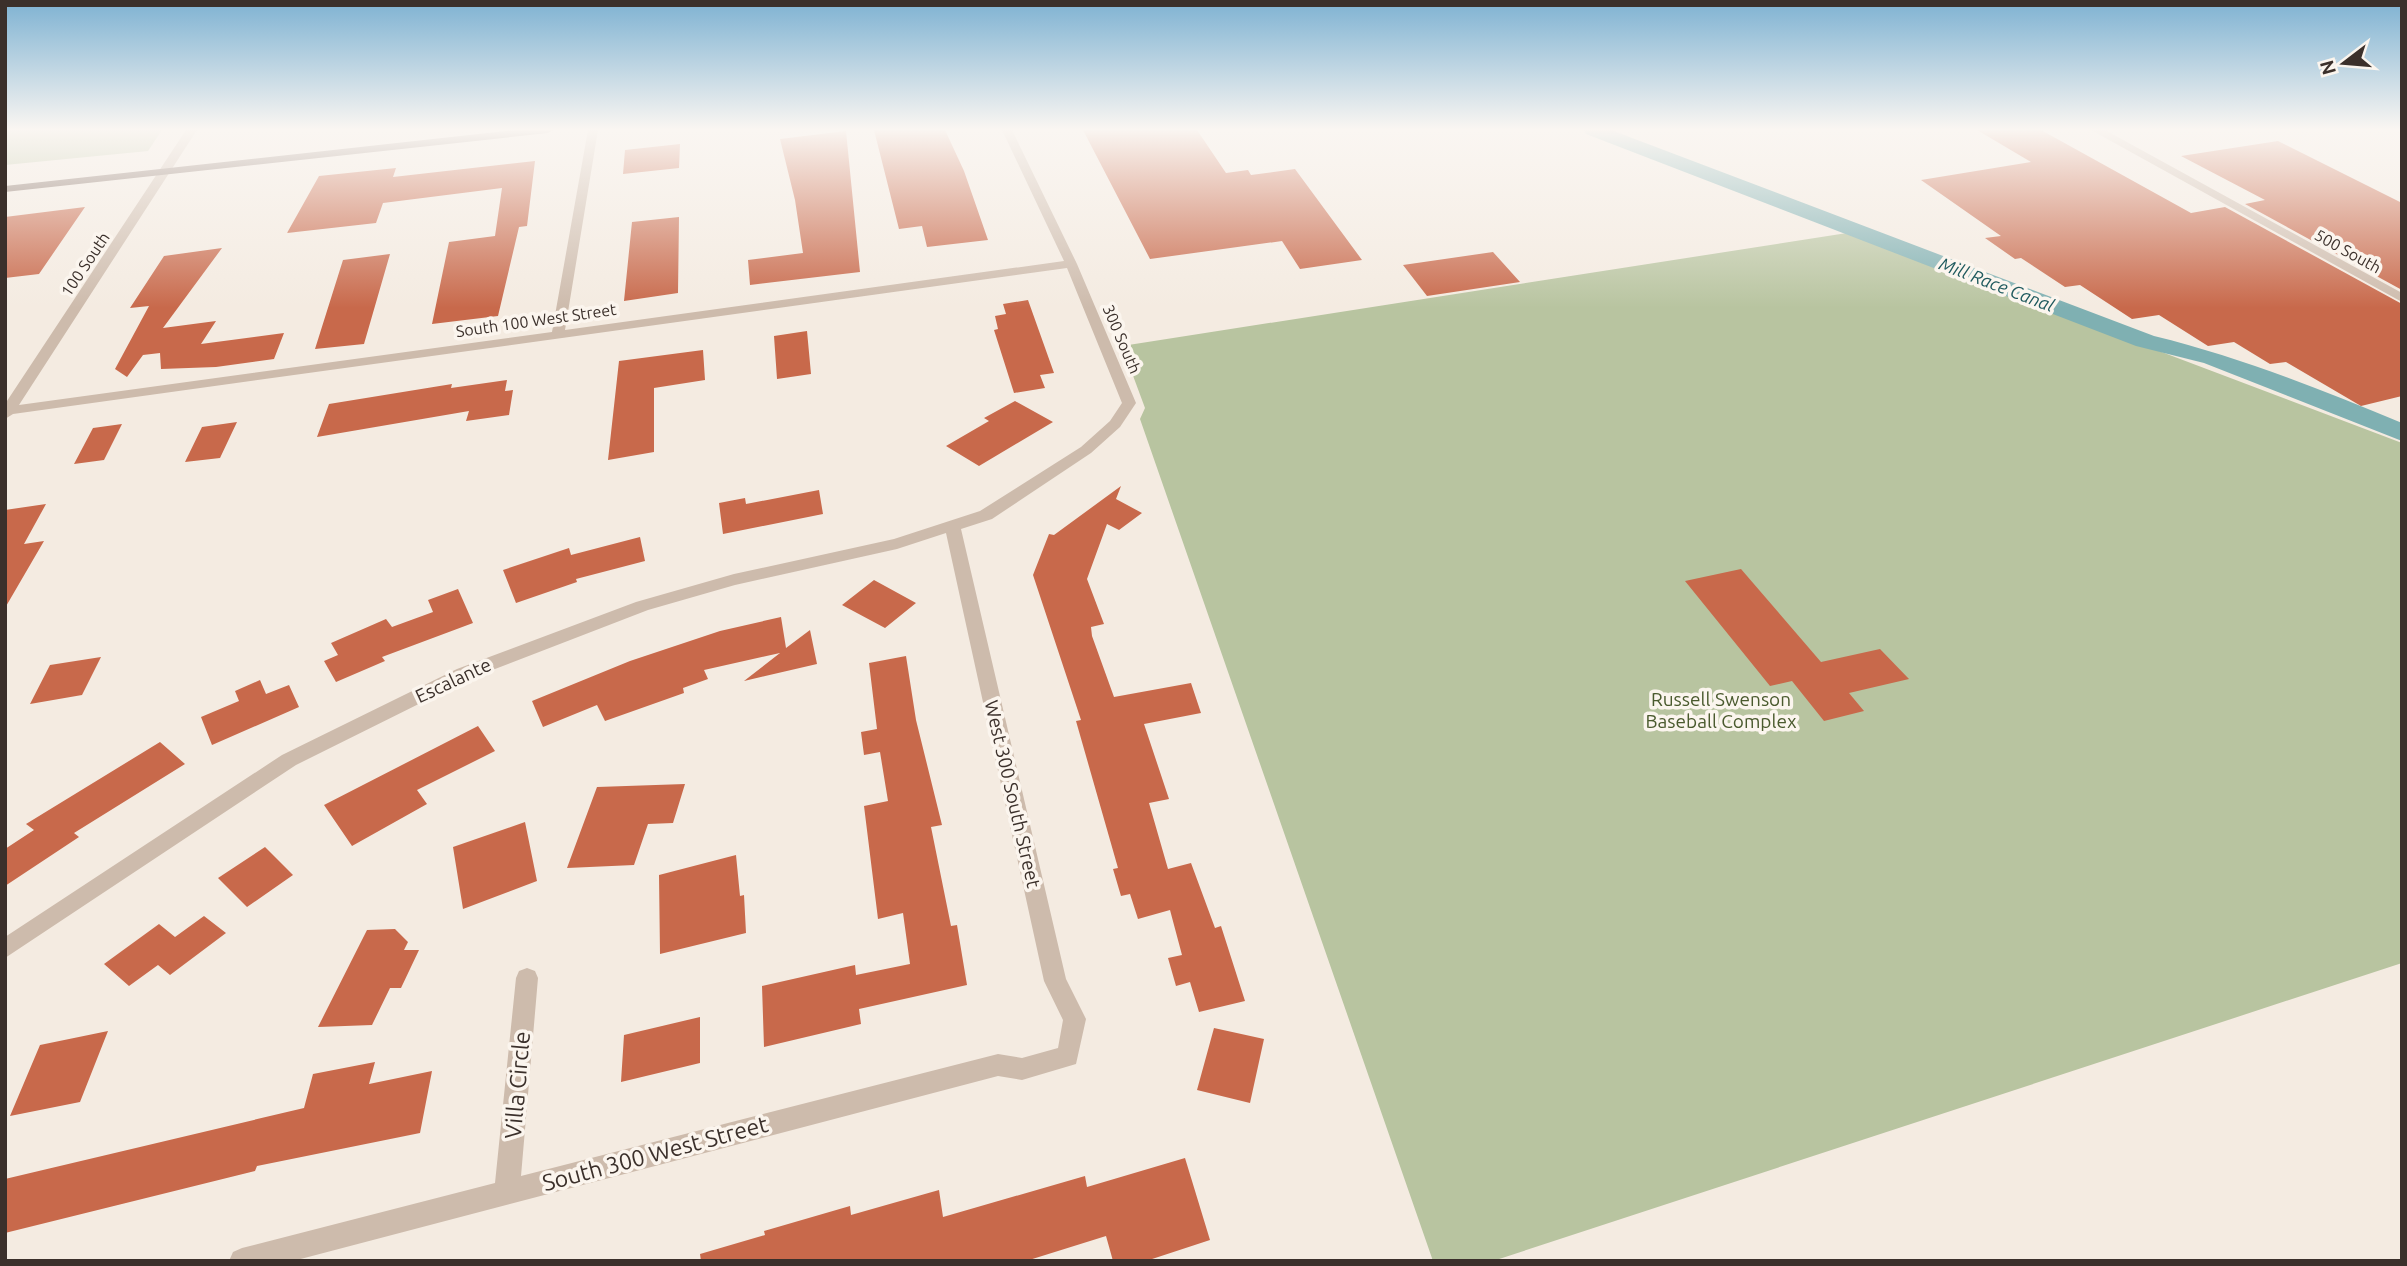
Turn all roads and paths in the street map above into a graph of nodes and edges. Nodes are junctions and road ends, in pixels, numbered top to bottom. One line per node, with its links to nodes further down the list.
1 (154, 189): 8 (street, 100 South)
2 (583, 189): 7 (street)
3 (1035, 189): 5 (street, 300 South)
4 (2204, 189): 6 (street, 500 South)
5 (1071, 264): 7 (street, South 100 West Street); 9 (street, 300 South)
6 (2402, 298)
7 (558, 334): 8 (street, South 100 West Street)
8 (6, 412)
9 (953, 528): 10 (street, Escalante); 12 (street, West 300 South Street)
10 (5, 949)
11 (527, 978): 13 (street, Villa Circle)
12 (1068, 1056): 13 (street, South 300 West Street)
13 (507, 1192): 14 (street, South 300 West Street)
14 (242, 1261)

